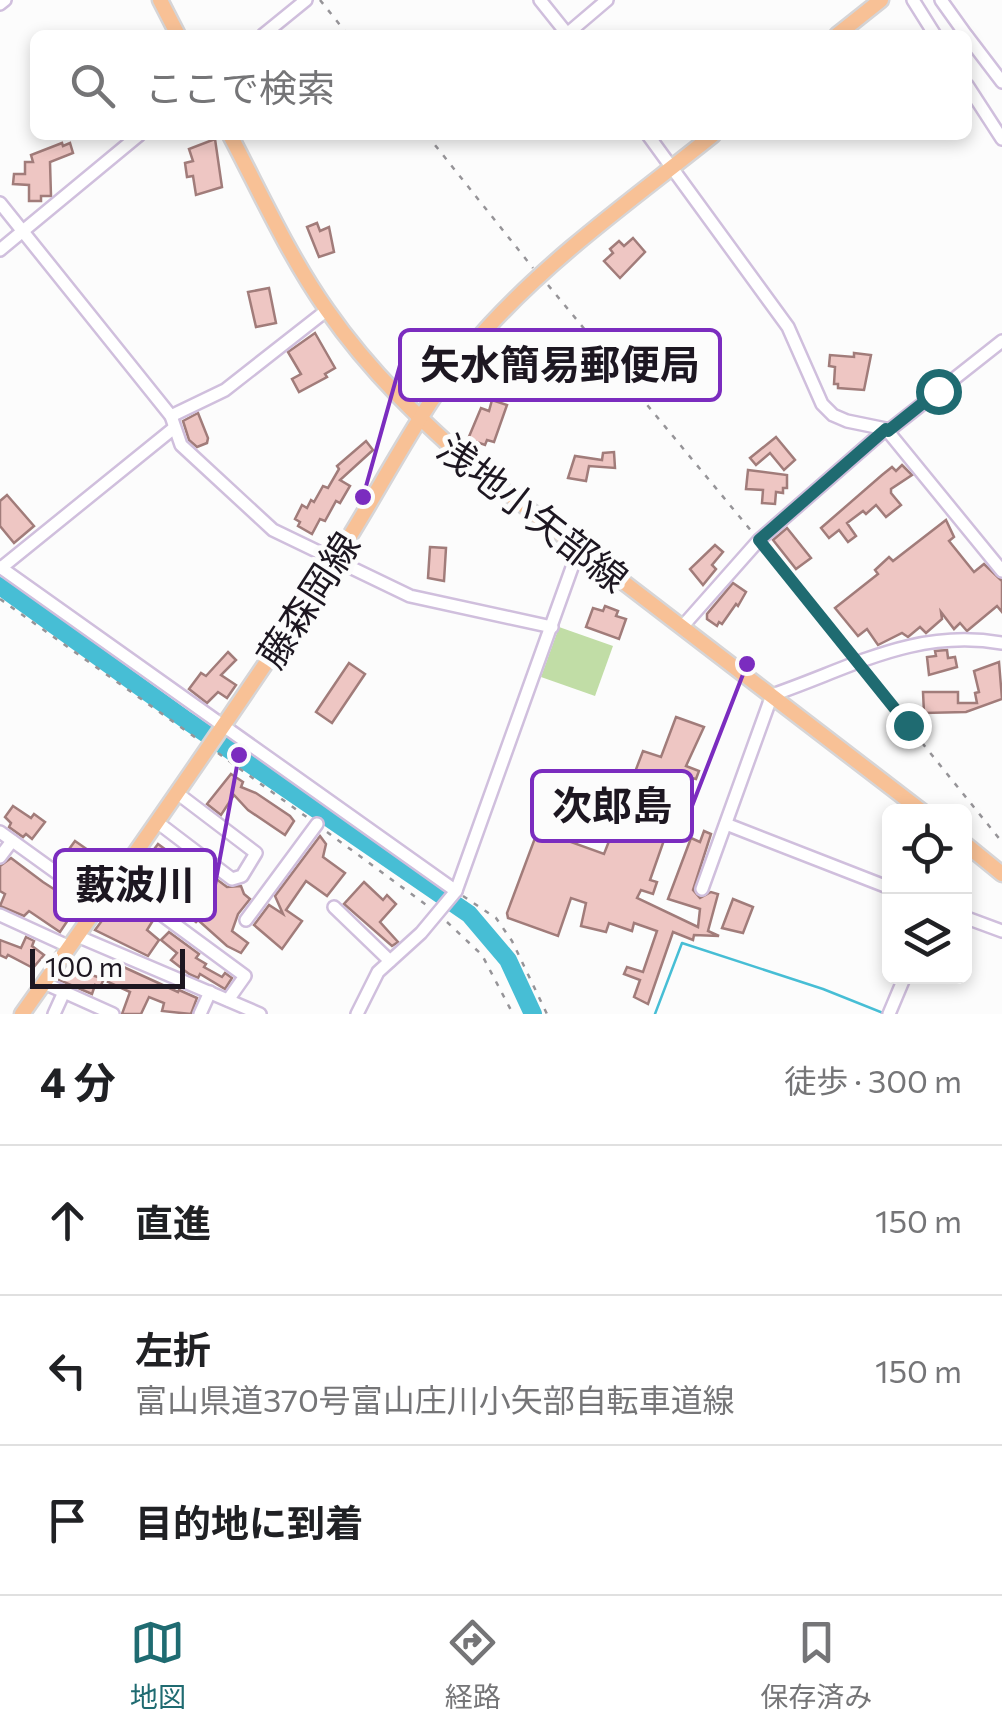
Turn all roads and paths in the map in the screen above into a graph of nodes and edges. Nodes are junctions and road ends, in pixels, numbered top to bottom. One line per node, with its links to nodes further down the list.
1 (160, 0): 9 (main road)
2 (306, 0): 10 (street)
3 (320, 0): 11 (path)
4 (540, 0): 12 (street)
5 (607, 0): 13 (street)
6 (882, 0): 14 (main road)
7 (912, 0): 15 (street)
8 (941, 0): 16 (street)
9 (175, 30)
10 (268, 30)
11 (344, 30)
12 (565, 30)
13 (573, 30)
14 (844, 30)
15 (932, 30)
16 (963, 30)
17 (972, 43): 18 (street)
18 (1002, 82)
19 (972, 93): 25 (street)
20 (133, 140): 28 (street)
21 (233, 140): 31 (main road, 浅地小矢部線)
22 (432, 140): 30 (path)
23 (652, 140): 26 (street)
24 (707, 140): 26 (main road, 藤森岡線)
25 (1002, 140)
26 (673, 167): 30 (main road, 藤森岡線); 35 (street)
27 (0, 203): 28 (street)
28 (23, 231): 29 (street); 34 (street)
29 (0, 250)
30 (540, 276): 33 (main road, 藤森岡線); 36 (path)
31 (327, 310): 33 (main road, 浅地小矢部線); 34 (street)
32 (1002, 340): 35 (street)
33 (419, 419): 37 (main road, 浅地小矢部線); 38 (main road, 藤森岡線)
34 (172, 422): 38 (street); 39 (street)
35 (887, 430): 36 (street); 40 (street)
36 (759, 540): 43 (street); 45 (path)
37 (579, 548): 42 (street); 43 (main road, 浅地小矢部線)
38 (334, 561): 42 (street); 47 (main road, 藤森岡線)
39 (1, 567): 47 (street)
40 (1002, 571)
41 (0, 599): 48 (path)
42 (552, 627): 63 (street)
43 (682, 627): 46 (main road, 浅地小矢部線)
44 (1002, 643): 45 (street)
45 (859, 664): 46 (street); 56 (path)
46 (772, 695): 50 (main road, 浅地小矢部線); 53 (street)
47 (224, 726): 48 (main road, 藤森岡線); 63 (street)
48 (209, 747): 49 (main road, 藤森岡線); 52 (path)
49 (177, 794): 51 (main road, 藤森岡線); 51 (street)
50 (913, 804)
51 (157, 822): 60 (main road, 藤森岡線)
52 (317, 824): 66 (path); 68 (street)
53 (726, 824): 61 (street); 62 (street)
54 (0, 832): 55 (street)
55 (12, 841): 58 (street); 64 (street)
56 (1002, 842)
57 (972, 850): 59 (main road)
58 (0, 857)
59 (1002, 874)
60 (116, 882): 64 (main road, 藤森岡線); 77 (street)
61 (882, 885)
62 (702, 889)
63 (456, 890): 66 (street); 85 (path)
64 (100, 904): 71 (main road, 藤森岡線)
65 (334, 907): 72 (street)
66 (439, 913): 72 (street); 84 (path)
67 (0, 915): 71 (street)
68 (246, 920)
69 (972, 920): 70 (street)
70 (1002, 931)
71 (73, 941): 73 (main road, 藤森岡線); 76 (street)
72 (390, 961): 83 (street)
73 (44, 983): 75 (street); 78 (main road, 藤森岡線)
74 (902, 984): 86 (street)
75 (64, 992): 79 (street); 80 (street)
76 (210, 992): 77 (street); 81 (street)
77 (228, 1000): 82 (street)
78 (22, 1014)
79 (54, 1014)
80 (113, 1014)
81 (200, 1014)
82 (260, 1014)
83 (357, 1014)
84 (512, 1014)
85 (547, 1014)
86 (889, 1014)

